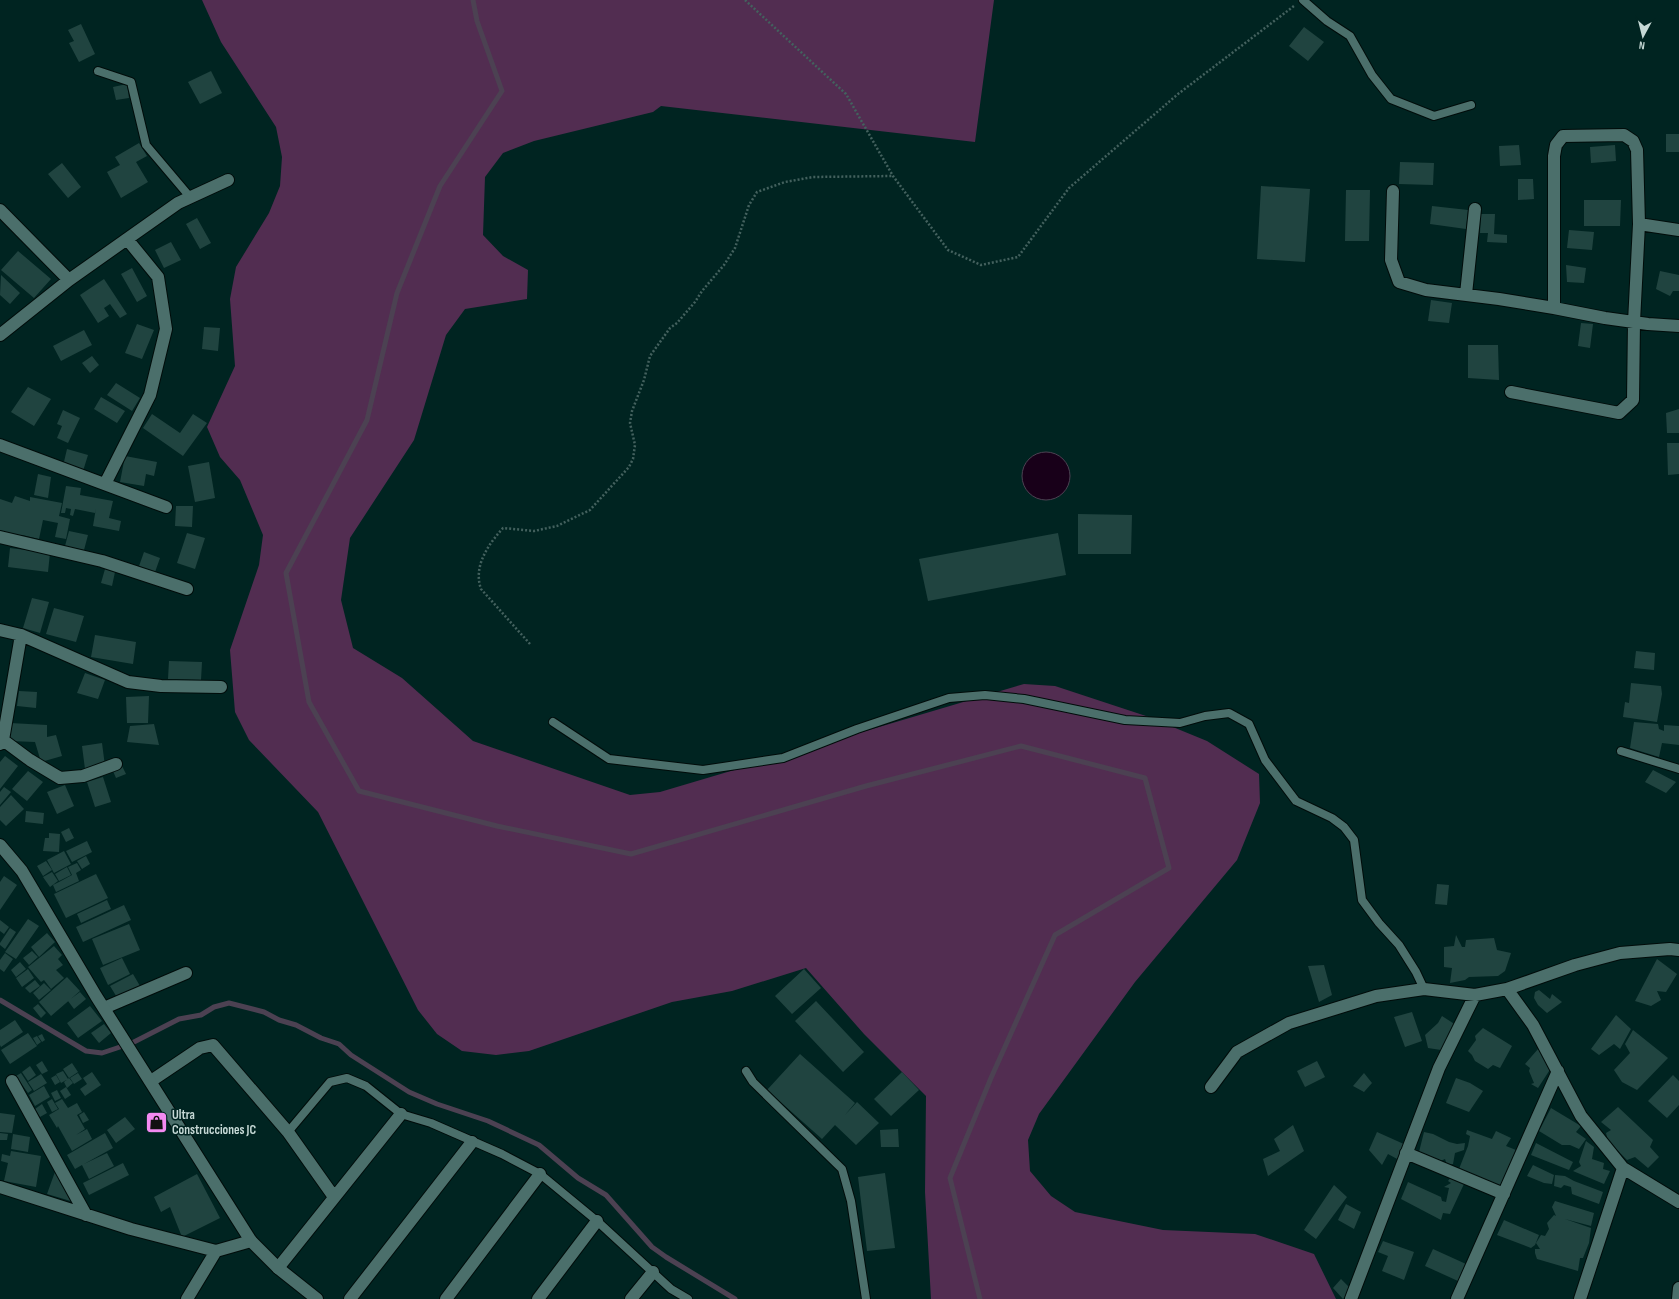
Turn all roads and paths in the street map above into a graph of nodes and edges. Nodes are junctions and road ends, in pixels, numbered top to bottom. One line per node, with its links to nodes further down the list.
1 (745, 0): 5 (path)
2 (1302, 0): 4 (lane); 5 (path)
3 (98, 71): 8 (lane)
4 (1471, 105)
5 (893, 176): 28 (path)
6 (228, 180): 8 (street)
7 (1393, 191): 15 (street)
8 (190, 197): 13 (street)
9 (1475, 209): 15 (street)
10 (0, 210): 14 (street)
11 (1639, 224): 12 (street); 16 (street); 17 (street)
12 (1679, 230)
13 (127, 239): 14 (street); 22 (street)
14 (70, 280): 19 (street)
15 (1466, 294): 16 (street)
16 (1554, 308): 17 (street)
17 (1634, 322): 18 (street); 20 (street)
18 (1679, 326)
19 (0, 335)
20 (1511, 392)
21 (0, 445): 22 (street)
22 (105, 484): 23 (street)
23 (166, 507)
24 (0, 538): 25 (street)
25 (188, 589)
26 (0, 630): 27 (street)
27 (21, 635): 29 (street); 31 (street)
28 (530, 644)
29 (221, 687)
30 (553, 722): 39 (lane)
31 (2, 742): 33 (street)
32 (1621, 750): 34 (lane)
33 (116, 764)
34 (1679, 769)
35 (0, 845): 41 (street)
36 (1679, 950): 38 (street)
37 (186, 973): 41 (street)
38 (1507, 989): 40 (street); 43 (street)
39 (1424, 990): 40 (street); 46 (street)
40 (1475, 995): 50 (street)
41 (104, 1008): 45 (street)
42 (746, 1071): 71 (lane)
43 (1558, 1071): 51 (street); 54 (street)
44 (12, 1081): 57 (street)
45 (151, 1081): 48 (street); 59 (street)
46 (1211, 1087)
47 (401, 1114): 48 (lane); 49 (lane); 55 (street)
48 (288, 1132): 55 (street)
49 (472, 1142): 52 (lane); 66 (street)
50 (1406, 1153): 54 (street); 72 (street)
51 (1623, 1168): 56 (street); 74 (street)
52 (540, 1174): 58 (lane); 67 (street)
53 (0, 1187): 57 (street)
54 (1504, 1194): 73 (street)
55 (334, 1197): 61 (street)
56 (1679, 1202)
57 (86, 1214): 60 (street)
58 (597, 1221): 62 (lane); 68 (street)
59 (251, 1241): 60 (street); 61 (street)
60 (216, 1251): 64 (street)
61 (278, 1268): 65 (street)
62 (652, 1272): 69 (street); 70 (lane)
63 (1679, 1288): 75 (street)
64 (187, 1299)
65 (317, 1299)
66 (350, 1299)
67 (446, 1299)
68 (538, 1299)
69 (631, 1299)
70 (688, 1299)
71 (866, 1299)
72 (1351, 1299)
73 (1457, 1299)
74 (1580, 1299)
75 (1678, 1299)

